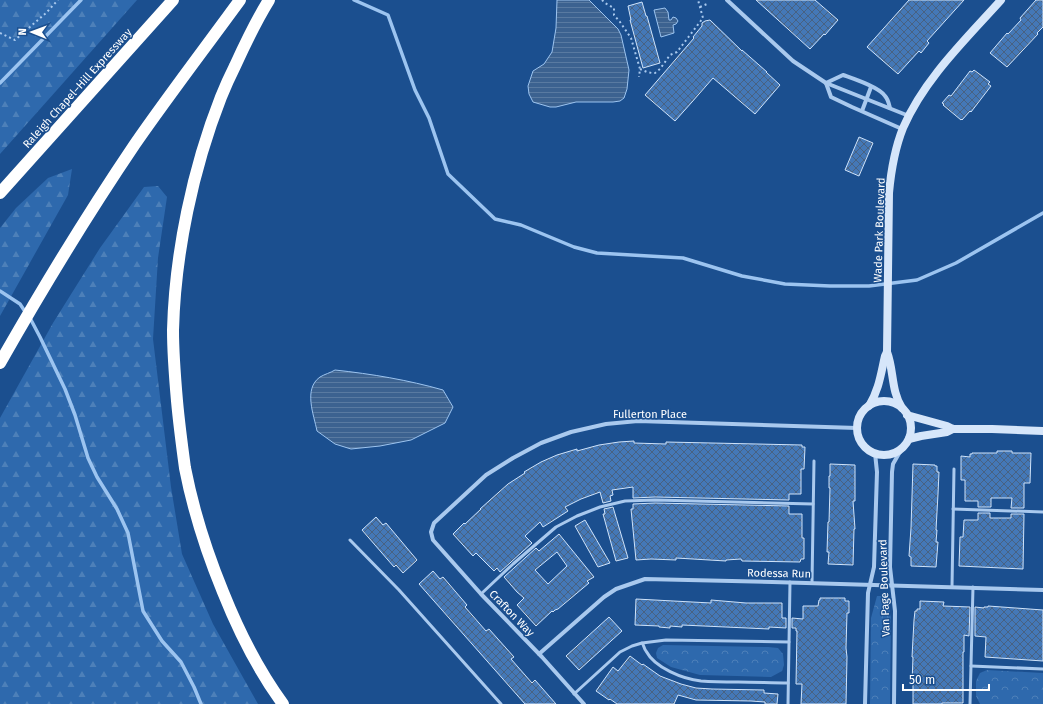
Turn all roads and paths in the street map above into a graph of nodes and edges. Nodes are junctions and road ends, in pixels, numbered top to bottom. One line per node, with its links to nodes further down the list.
1 (58, 0): 11 (path)
2 (173, 0): 21 (highway, Raleigh Chapel–Hill Expressway)
3 (240, 0): 23 (highway)
4 (269, 0): 54 (highway)
5 (602, 0): 12 (path)
6 (698, 0): 10 (path)
7 (727, 0): 14 (street)
8 (1001, 0): 19 (street, Wade Park Boulevard)
9 (707, 4): 10 (path)
10 (700, 8): 12 (path)
11 (0, 33)
12 (640, 69): 13 (path)
13 (639, 77)
14 (826, 82): 15 (street); 16 (street); 18 (street)
15 (871, 87): 16 (street); 17 (street)
16 (866, 99): 17 (street); 18 (street)
17 (890, 108): 19 (street)
18 (862, 111): 20 (street)
19 (909, 116): 20 (street, Wade Park Boulevard)
20 (903, 129): 22 (street, Wade Park Boulevard)
21 (0, 193)
22 (887, 352): 24 (street, Wade Park Boulevard); 25 (street, Wade Park Boulevard)
23 (0, 363)
24 (869, 406): 25 (street); 26 (street)
25 (905, 412): 27 (street); 29 (street)
26 (857, 428): 31 (street); 37 (street, Fullerton Place)
27 (953, 429): 28 (street); 29 (street)
28 (1043, 431)
29 (909, 439): 30 (street)
30 (901, 450): 31 (street); 42 (street, Van Page Boulevard)
31 (875, 453): 41 (street, Van Page Boulevard)
32 (814, 461): 34 (lane)
33 (954, 469): 35 (lane)
34 (813, 504): 40 (lane); 46 (lane)
35 (953, 509): 36 (lane); 43 (lane)
36 (1043, 512)
37 (431, 532): 46 (street, Crafton Way)
38 (350, 540): 55 (lane)
39 (790, 582): 40 (street, Rodessa Run); 47 (lane); 49 (street, Rodessa Run)
40 (812, 583): 41 (street, Rodessa Run)
41 (870, 584): 42 (street, Rodessa Run); 58 (street, Van Page Boulevard)
42 (892, 585): 43 (street, Rodessa Run); 59 (street, Van Page Boulevard)
43 (952, 587): 44 (street, Rodessa Run)
44 (972, 587): 45 (street, Rodessa Run); 50 (lane)
45 (1043, 590)
46 (481, 594): 49 (street, Crafton Way)
47 (789, 642): 48 (lane); 52 (lane)
48 (642, 643): 52 (lane); 53 (lane)
49 (539, 654): 53 (street, Crafton Way)
50 (971, 666): 51 (lane); 60 (lane)
51 (1043, 668)
52 (788, 683): 57 (lane)
53 (574, 694): 56 (street, Crafton Way)
54 (283, 704)
55 (501, 704)
56 (584, 704)
57 (788, 704)
58 (865, 704)
59 (894, 704)
60 (970, 704)

